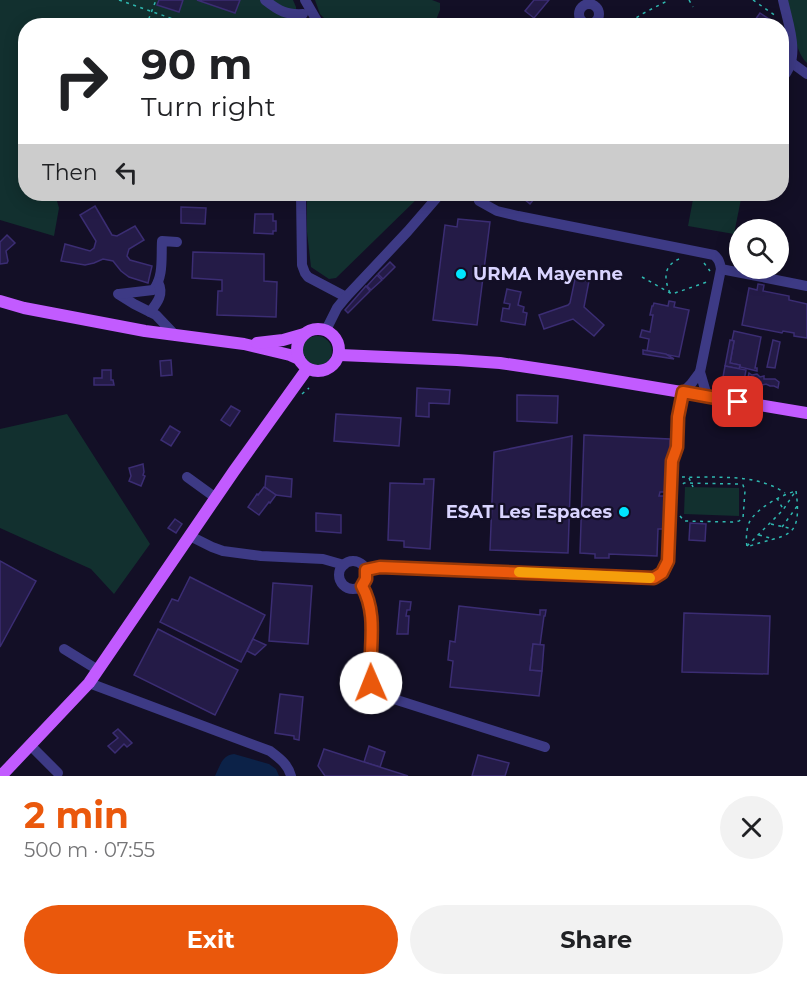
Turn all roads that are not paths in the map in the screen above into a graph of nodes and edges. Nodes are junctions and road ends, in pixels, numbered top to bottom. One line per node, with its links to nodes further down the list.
1 (265, 0): 6 (street)
2 (783, 0): 10 (street)
3 (581, 3): 4 (street); 8 (street)
4 (598, 3): 9 (street)
5 (306, 7): 7 (street)
6 (286, 18)
7 (291, 18)
8 (579, 18)
9 (597, 18)
10 (787, 18)
11 (789, 25): 12 (street)
12 (792, 63): 13 (street); 14 (street)
13 (789, 68)
14 (807, 74)
15 (301, 201): 22 (street)
16 (434, 201): 22 (street)
17 (479, 201): 19 (street)
18 (177, 242): 20 (street)
19 (718, 276): 21 (street); 31 (street)
20 (158, 282): 24 (street); 24 (street)
21 (807, 286)
22 (345, 297): 25 (street)
23 (0, 301): 27 (main road)
24 (150, 312): 27 (street)
25 (326, 330): 26 (main road); 29 (main road)
26 (305, 334): 28 (main road); 30 (main road)
27 (175, 335): 28 (main road)
28 (244, 344): 30 (main road)
29 (340, 355): 30 (main road); 32 (main road)
30 (303, 364): 36 (main road)
31 (700, 372): 32 (street); 33 (street)
32 (683, 392): 33 (main road); 39 (street)
33 (707, 396): 34 (main road)
34 (807, 414)
35 (187, 477): 36 (street)
36 (216, 498): 37 (main road)
37 (190, 536): 38 (street); 42 (main road)
38 (344, 565): 39 (street); 40 (street)
39 (366, 570): 40 (street)
40 (362, 586): 45 (street)
41 (64, 649): 42 (street)
42 (98, 670): 43 (main road)
43 (90, 683): 44 (main road); 48 (street)
44 (30, 745): 46 (street); 47 (main road)
45 (545, 747)
46 (58, 773)
47 (1, 776)
48 (291, 776)

